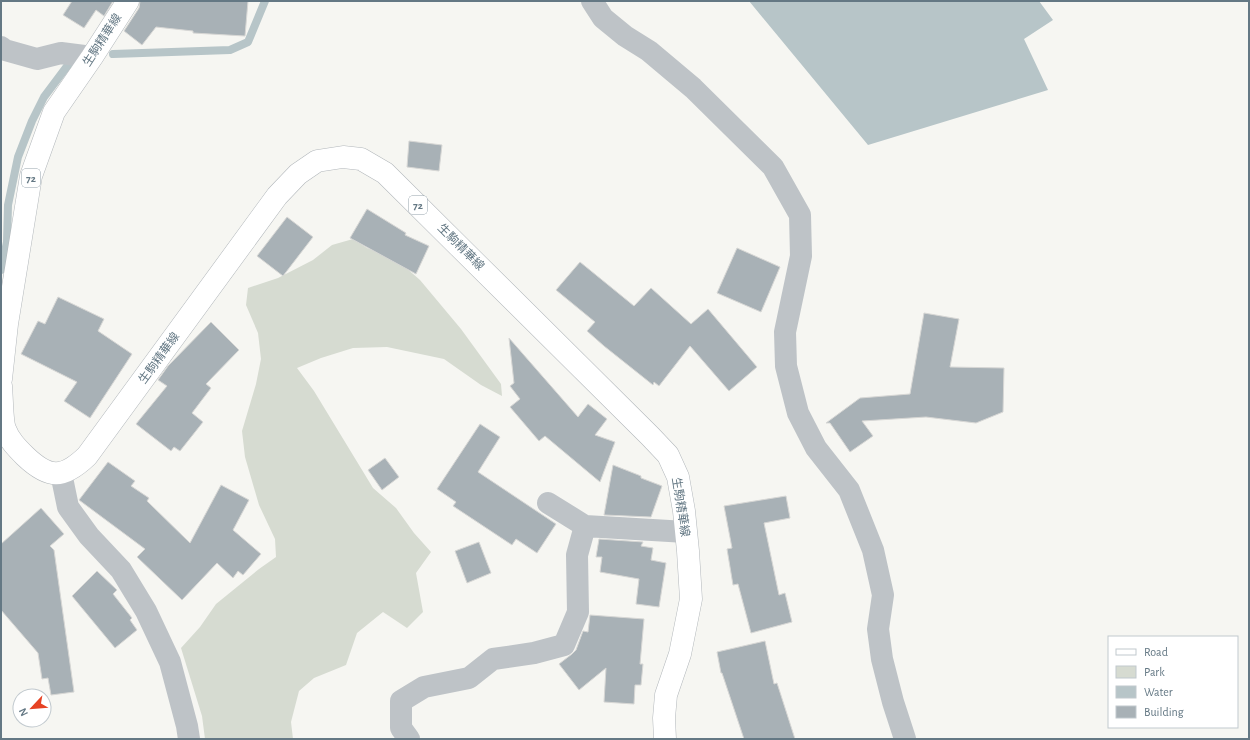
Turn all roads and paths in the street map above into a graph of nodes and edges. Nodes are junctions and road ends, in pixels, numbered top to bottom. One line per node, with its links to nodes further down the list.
1 (128, 1): 4 (main road, 生駒精華線 / 72)
2 (592, 1): 15 (street)
3 (1, 48): 4 (street)
4 (92, 57): 5 (main road, 生駒精華線 / 72)
5 (1, 378)
6 (1, 386): 7 (main road)
7 (5, 438): 8 (main road)
8 (61, 473): 11 (main road, 生駒精華線 / 72); 12 (street)
9 (548, 503): 10 (street)
10 (585, 526): 11 (street); 13 (street)
11 (686, 532): 14 (main road, 生駒精華線 / 72)
12 (189, 739)
13 (409, 739)
14 (665, 739)
15 (905, 739)

